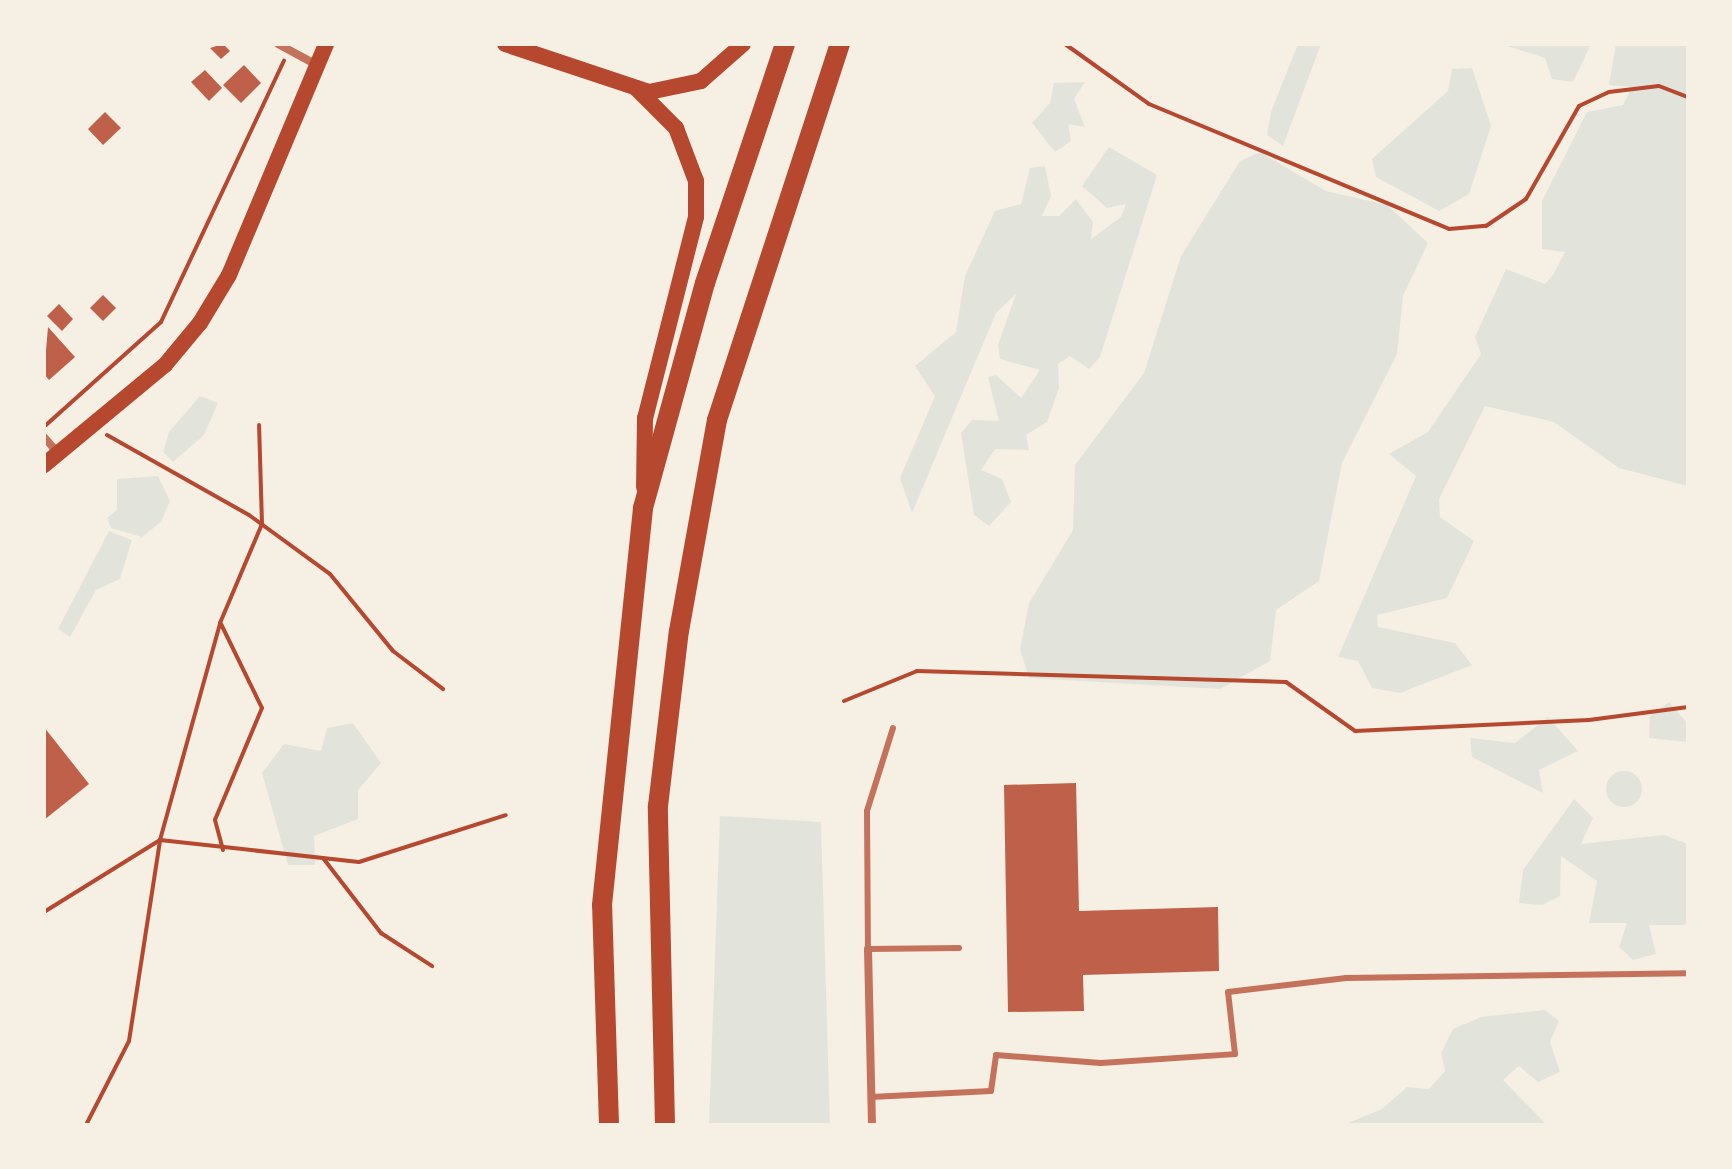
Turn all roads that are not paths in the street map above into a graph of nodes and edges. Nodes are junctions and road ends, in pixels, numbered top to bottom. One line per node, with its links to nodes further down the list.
1 (278, 44): 7 (street)
2 (326, 44): 7 (main road)
3 (505, 44): 8 (main road)
4 (743, 44): 8 (main road)
5 (785, 44): 12 (highway)
6 (840, 44): 19 (highway)
7 (318, 65): 10 (main road)
8 (636, 88): 12 (main road)
9 (44, 437): 10 (street)
10 (58, 454): 11 (main road)
11 (44, 465)
12 (643, 508): 18 (highway)
13 (893, 728): 15 (lane)
14 (959, 948): 15 (lane)
15 (868, 949): 17 (street)
16 (1688, 973): 17 (lane)
17 (871, 1097): 20 (street)
18 (609, 1125)
19 (665, 1125)
20 (872, 1125)

